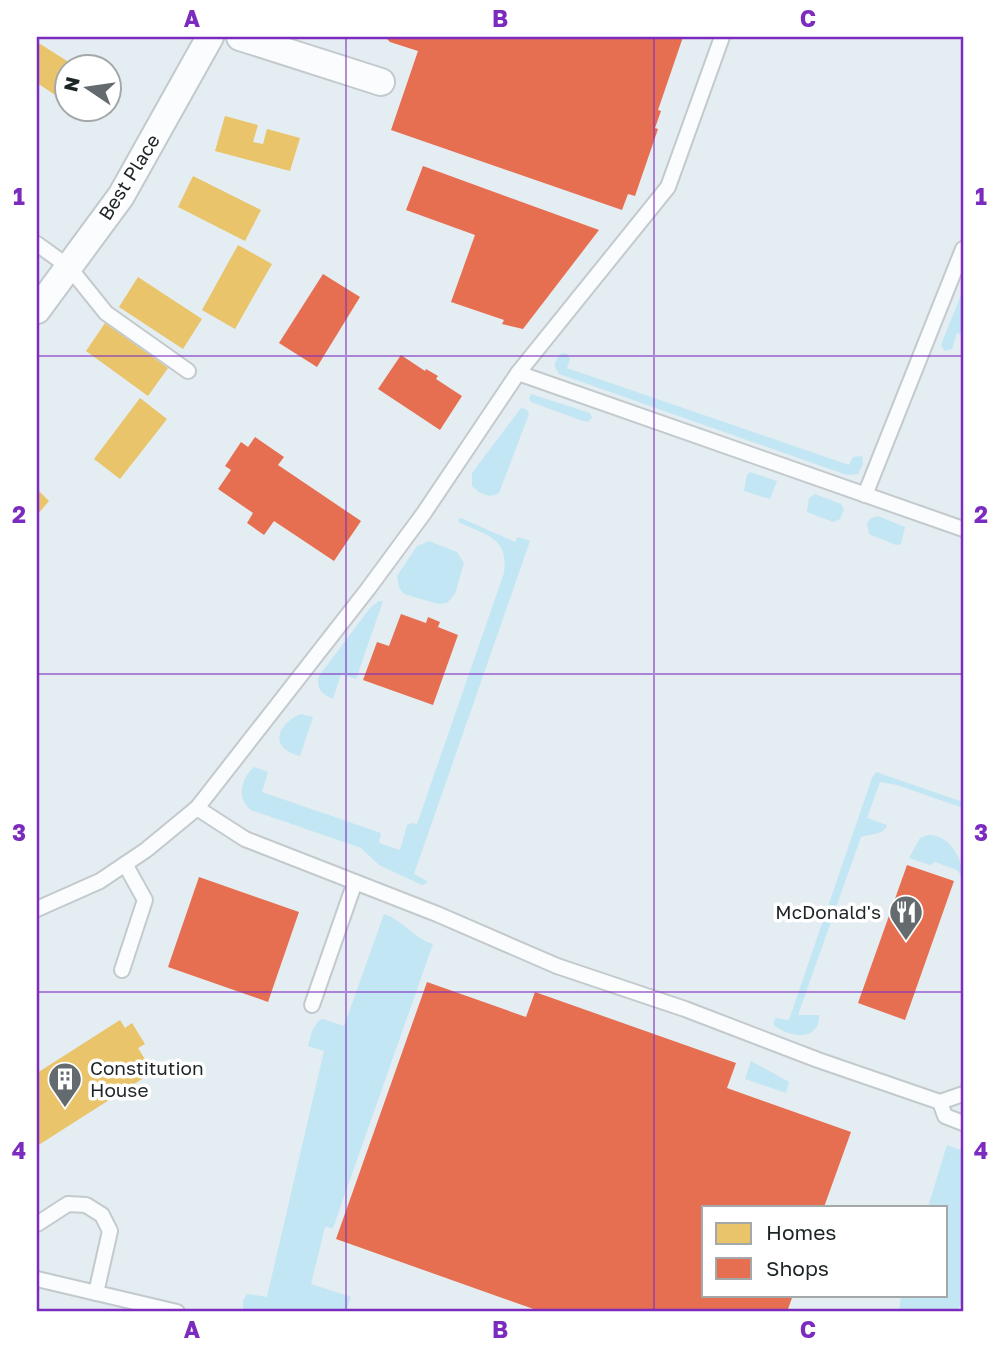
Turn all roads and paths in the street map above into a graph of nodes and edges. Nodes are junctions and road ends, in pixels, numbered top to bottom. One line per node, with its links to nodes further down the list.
1 (209, 37): 7 (street, Best Place)
2 (240, 37): 4 (street)
3 (722, 37): 10 (lane)
4 (381, 82)
5 (37, 244): 7 (lane)
6 (963, 249): 11 (lane)
7 (69, 267): 8 (street, Best Place); 9 (lane)
8 (37, 310)
9 (188, 371)
10 (519, 373): 11 (lane); 13 (lane)
11 (865, 495): 12 (lane)
12 (963, 529)
13 (197, 808): 14 (lane); 15 (lane)
14 (125, 864): 16 (lane); 17 (lane)
15 (355, 882): 18 (lane); 20 (lane)
16 (37, 909)
17 (122, 970)
18 (312, 1004)
19 (963, 1094): 20 (lane)
20 (940, 1102): 21 (lane)
21 (963, 1124)
22 (37, 1224): 24 (lane)
23 (37, 1279): 24 (lane)
24 (96, 1293): 25 (lane)
25 (177, 1312)

